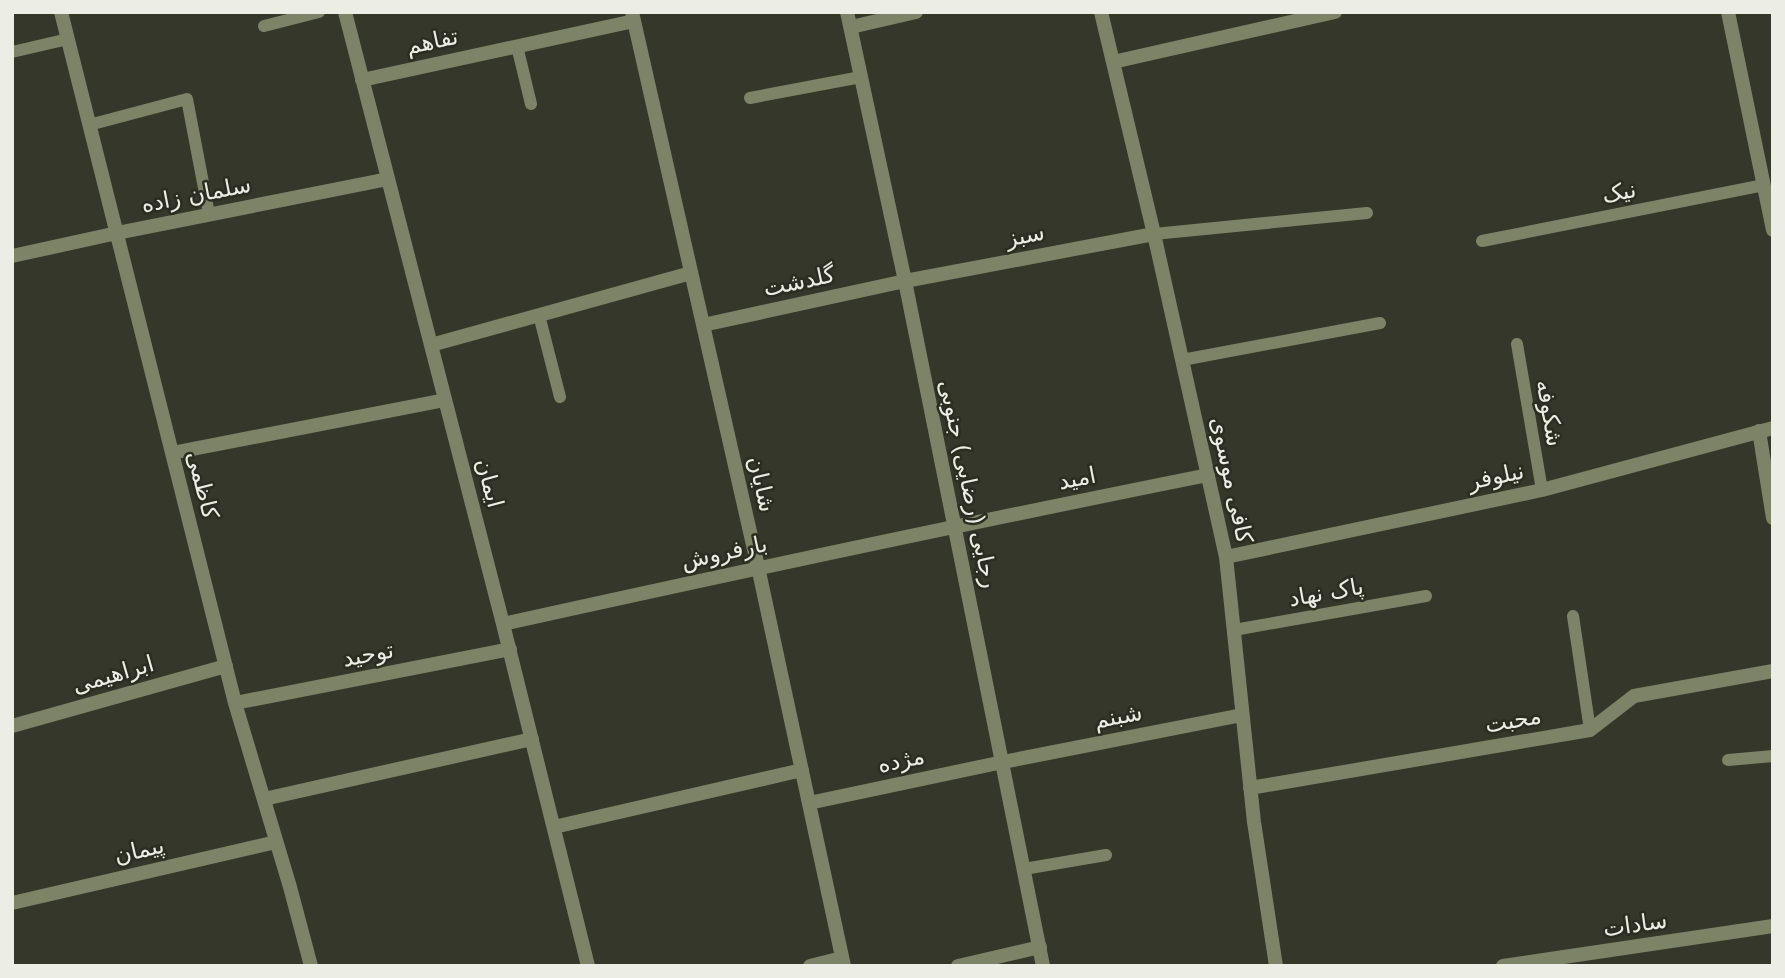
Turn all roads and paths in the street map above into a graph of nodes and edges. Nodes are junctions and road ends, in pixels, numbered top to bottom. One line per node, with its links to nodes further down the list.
1 (61, 12): 12 (street, کاظمی)
2 (319, 12): 10 (lane)
3 (345, 12): 17 (street, ایمان)
4 (848, 12): 11 (street, رجایی (رضایی) جنوبی)
5 (916, 12): 11 (street)
6 (1101, 12): 15 (street, کافی موسوی)
7 (1335, 12): 15 (street)
8 (1728, 12): 22 (street)
9 (633, 17): 13 (street, تفاهم); 30 (street, شایان)
10 (264, 26)
11 (851, 27): 16 (street, رجایی (رضایی) جنوبی)
12 (68, 39): 14 (lane); 20 (street, کاظمی)
13 (517, 46): 17 (street, تفاهم); 19 (lane)
14 (12, 52)
15 (1113, 62): 27 (street, کافی موسوی)
16 (861, 77): 18 (lane); 31 (street, رجایی (رضایی) جنوبی)
17 (362, 80): 21 (street, ایمان)
18 (750, 98)
19 (531, 104)
20 (89, 125): 24 (lane); 26 (street, کاظمی)
21 (388, 179): 24 (street, سلمان زاده); 36 (street, ایمان)
22 (1767, 179): 25 (street); 28 (lane, نیک)
23 (1367, 213): 27 (lane)
24 (209, 214): 26 (street, سلمان زاده)
25 (1773, 230)
26 (117, 233): 29 (street, سلمان زاده); 41 (street, کاظمی)
27 (1154, 234): 31 (street, سبز); 37 (street, کافی موسوی)
28 (1482, 241)
29 (12, 256)
30 (691, 273): 32 (street); 34 (street, شایان)
31 (905, 281): 34 (street, گلدشت); 45 (street, رجایی (رضایی) جنوبی)
32 (539, 315): 36 (street); 38 (lane)
33 (1380, 323): 37 (lane)
34 (703, 325): 47 (street, شایان)
35 (1517, 344): 43 (lane, شکوفه)
36 (431, 345): 39 (street, ایمان)
37 (1182, 360): 42 (street, کافی موسوی)
38 (560, 397)
39 (445, 400): 41 (street); 50 (street, ایمان)
40 (1766, 430): 43 (street, نیلوفر); 44 (street)
41 (172, 453): 53 (street, کاظمی)
42 (1208, 475): 45 (street, امید); 46 (street, کافی موسوی)
43 (1542, 490): 46 (street, نیلوفر)
44 (1773, 518)
45 (955, 526): 47 (street, بارفروش); 62 (street, رجایی (رضایی) جنوبی)
46 (1226, 557): 51 (street, کافی موسوی)
47 (758, 567): 50 (street, بارفروش); 63 (street, شایان)
48 (1426, 596): 51 (lane, پاک نهاد)
49 (1573, 616): 58 (lane)
50 (503, 624): 52 (street, ایمان)
51 (1234, 630): 56 (street, کافی موسوی)
52 (510, 649): 55 (street, توحید); 59 (street, ایمان)
53 (226, 666): 55 (street, کاظمی); 57 (street, ابراهیمی)
54 (1773, 671): 58 (street, محبت)
55 (234, 703): 65 (street, کاظمی)
56 (1242, 715): 62 (street, شبنم); 64 (street, کافی موسوی)
57 (12, 726)
58 (1590, 730): 64 (street, محبت)
59 (532, 740): 65 (street); 67 (street, ایمان)
60 (1773, 756): 61 (lane)
61 (1728, 760)
62 (1003, 762): 66 (street, مژده); 70 (street, رجایی (رضایی) جنوبی)
63 (802, 770): 66 (street, شایان); 67 (street)
64 (1250, 788): 80 (street, کافی موسوی)
65 (264, 799): 68 (street, کاظمی)
66 (808, 803): 74 (street, شایان)
67 (554, 827): 76 (street, ایمان)
68 (276, 842): 71 (street, پیمان); 75 (street, کاظمی)
69 (1106, 855): 70 (lane)
70 (1024, 869): 73 (street, رجایی (رضایی) جنوبی)
71 (12, 903)
72 (1773, 926): 81 (street, سادات)
73 (1040, 947): 78 (street); 79 (street, رجایی (رضایی) جنوبی)
74 (843, 962): 77 (street)
75 (311, 966)
76 (588, 966)
77 (810, 966)
78 (958, 966)
79 (1044, 966)
80 (1276, 966)
81 (1503, 966)

